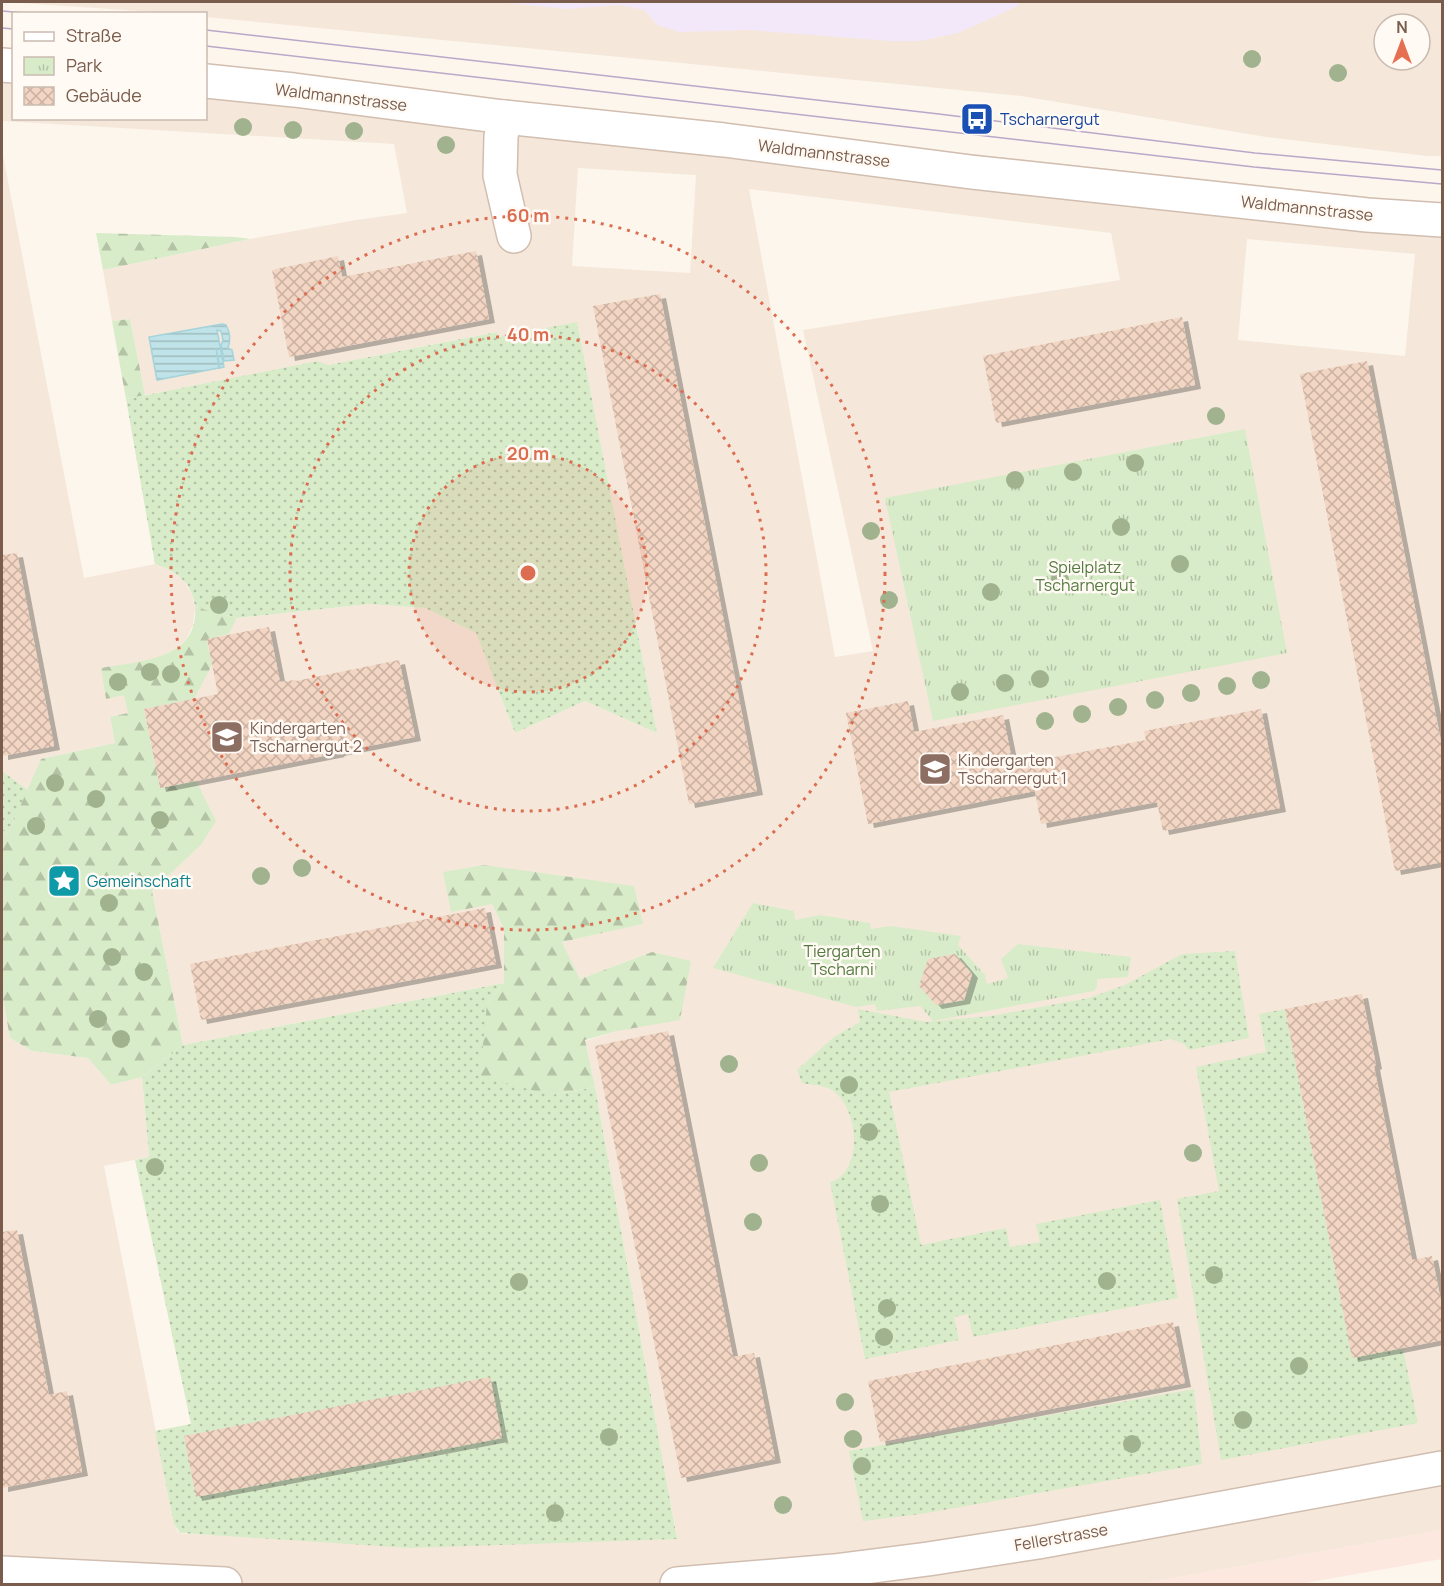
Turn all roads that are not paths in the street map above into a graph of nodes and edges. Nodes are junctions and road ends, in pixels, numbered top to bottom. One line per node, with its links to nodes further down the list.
1 (207, 81): 2 (street, Waldmannstrasse)
2 (504, 117): 3 (street, Waldmannstrasse); 4 (street)
3 (1443, 220)
4 (514, 236)
5 (1443, 1468): 8 (street, Fellerstrasse)
6 (2, 1573): 7 (street)
7 (225, 1584)
8 (677, 1584)

